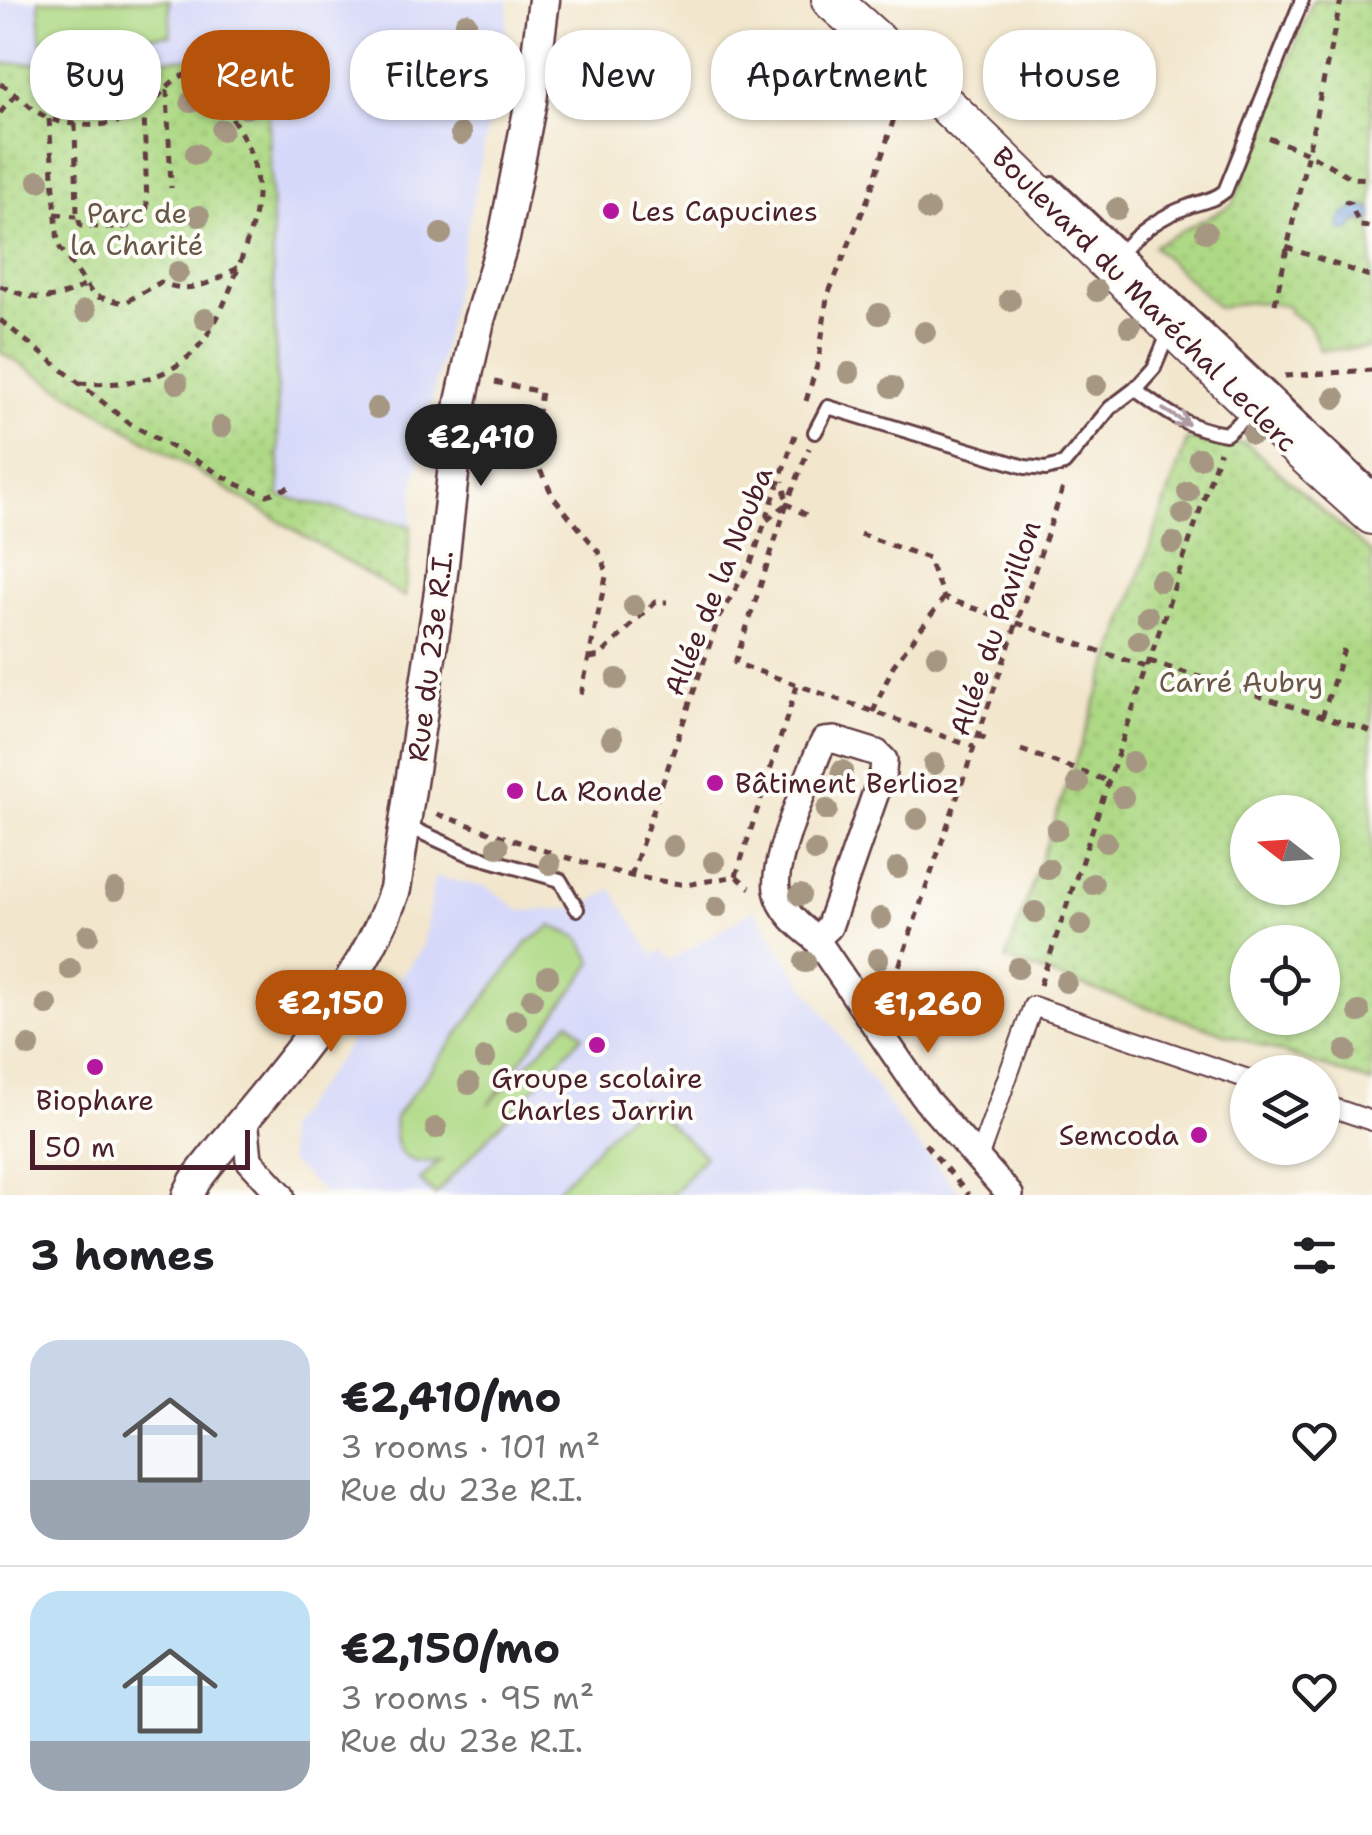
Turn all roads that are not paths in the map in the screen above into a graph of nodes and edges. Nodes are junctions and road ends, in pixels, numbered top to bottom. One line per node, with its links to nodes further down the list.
1 (544, 0): 14 (street, Rue du 23e R.I.)
2 (831, 0): 7 (main road, Boulevard du Maréchal Leclerc)
3 (852, 0): 5 (lane, Boulevard du Maréchal Leclerc)
4 (1302, 0): 7 (lane)
5 (981, 118)
6 (1038, 170): 7 (lane, Boulevard du Maréchal Leclerc)
7 (1117, 256): 8 (main road, Boulevard du Maréchal Leclerc); 10 (lane, Boulevard du Maréchal Leclerc)
8 (1171, 325): 9 (lane); 10 (main road, Boulevard du Maréchal Leclerc)
9 (1135, 388): 10 (lane, one-way to 10); 11 (lane)
10 (1255, 393): 12 (lane, Boulevard du Maréchal Leclerc); 13 (main road, Boulevard du Maréchal Leclerc)
11 (815, 432)
12 (1372, 486)
13 (1372, 515)
14 (409, 815): 15 (lane); 19 (street, Rue du 23e R.I.)
15 (577, 909)
16 (816, 939): 16 (street); 21 (street)
17 (1230, 1073): 21 (street)
18 (1340, 1110): 20 (street)
19 (246, 1117): 22 (street, Rue du 23e R.I.); 23 (street)
20 (1372, 1121)
21 (979, 1156): 24 (street)
22 (188, 1195)
23 (281, 1195)
24 (1010, 1195)

